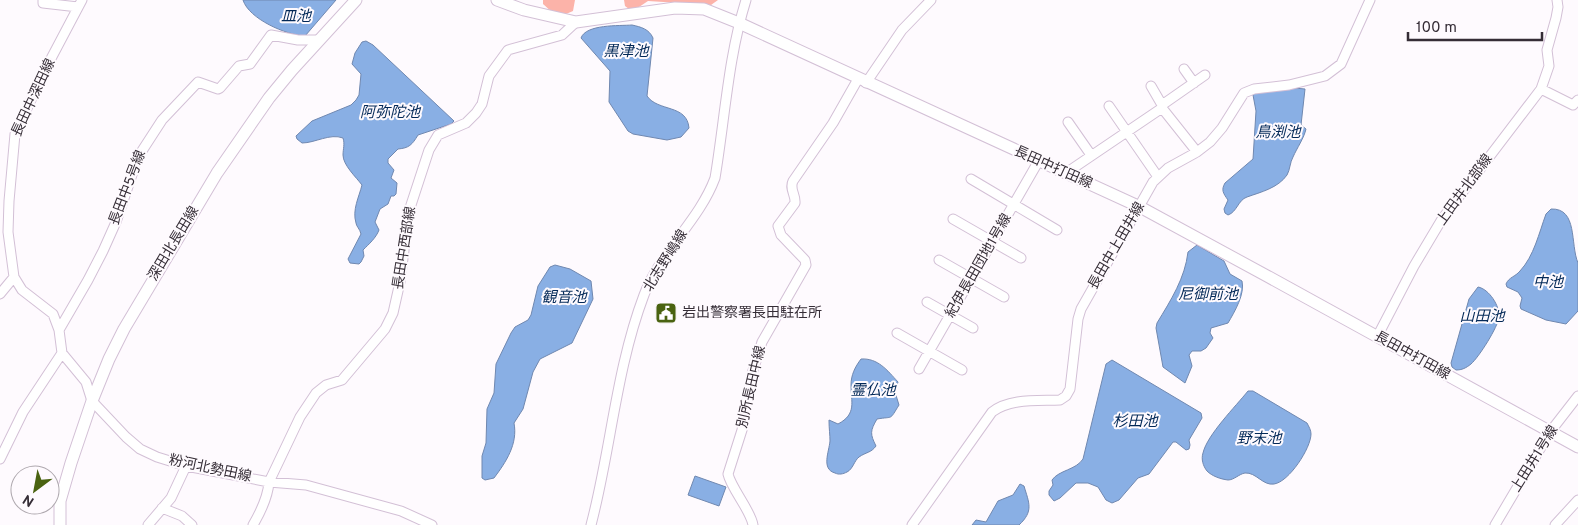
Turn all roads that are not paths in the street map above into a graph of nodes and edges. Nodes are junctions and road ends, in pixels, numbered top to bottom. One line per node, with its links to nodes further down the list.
1 (43, 0): 8 (street)
2 (356, 0): 11 (street, 深田北長田線)
3 (497, 0): 9 (street, 長田中打田線)
4 (746, 0): 10 (street, 北志野嶋線)
5 (931, 0): 14 (street, 別所長田中線)
6 (1370, 0): 23 (street, 長田中上田井線)
7 (1557, 0): 17 (street, 上田井北部線)
8 (80, 3): 32 (street, 長田中深田線)
9 (576, 22): 10 (street, 長田中打田線); 57 (street, 長田中西部線)
10 (739, 23): 14 (street, 長田中打田線); 65 (street, 北志野嶋線)
11 (319, 40): 44 (street, 長田中5号線); 52 (street, 深田北長田線)
12 (1184, 69): 15 (street)
13 (1205, 75): 15 (street)
14 (862, 81): 25 (street, 長田中打田線); 66 (street, 別所長田中線)
15 (1194, 83): 20 (street)
16 (1151, 86): 20 (street)
17 (1541, 89): 18 (street); 46 (street, 上田井北部線)
18 (1578, 100)
19 (1109, 106): 22 (street)
20 (1162, 106): 22 (street); 23 (street)
21 (1068, 122): 24 (street)
22 (1127, 132): 24 (street); 27 (street)
23 (1197, 152): 27 (street, 長田中上田井線)
24 (1091, 155): 26 (street)
25 (1038, 162): 26 (street, 長田中打田線); 29 (street, 紀伊長田団地1号線)
26 (1066, 173): 30 (street, 長田中打田線)
27 (1158, 177): 30 (street, 長田中上田井線)
28 (971, 180): 29 (street)
29 (1014, 205): 33 (street); 34 (street, 紀伊長田団地1号線)
30 (1140, 208): 46 (street, 長田中打田線); 67 (street, 長田中上田井線)
31 (953, 219): 34 (street)
32 (4, 229): 37 (street)
33 (1057, 230)
34 (993, 242): 35 (street); 38 (street, 紀伊長田団地1号線)
35 (1021, 258)
36 (939, 260): 38 (street)
37 (14, 277): 39 (street); 44 (street)
38 (972, 278): 40 (street); 42 (street, 紀伊長田団地1号線)
39 (0, 294)
40 (1004, 297)
41 (927, 302): 42 (street)
42 (950, 316): 43 (street); 47 (street, 紀伊長田団地1号線)
43 (973, 328)
44 (59, 330): 48 (street)
45 (898, 332): 47 (street)
46 (1377, 337): 53 (street, 長田中打田線)
47 (930, 351): 49 (street, 紀伊長田団地1号線); 50 (street)
48 (62, 353): 52 (street, 粉河北勢田線); 55 (street)
49 (919, 369)
50 (962, 370)
51 (1578, 396): 53 (street, 上田井1号線)
52 (92, 401): 56 (street, 粉河北勢田線); 60 (street, 深田北長田線)
53 (1550, 432): 54 (street, 長田中打田線); 68 (street, 上田井1号線)
54 (1578, 447)
55 (0, 459)
56 (186, 466): 57 (street, 粉河北勢田線); 59 (street)
57 (269, 482): 63 (street, 長田中西部線); 64 (street, 粉河北勢田線)
58 (1578, 500): 69 (street)
59 (162, 508): 61 (street); 62 (street)
60 (60, 525)
61 (148, 525)
62 (192, 525)
63 (252, 525)
64 (432, 525)
65 (591, 525)
66 (753, 525)
67 (912, 525)
68 (1495, 525)
69 (1555, 525)

